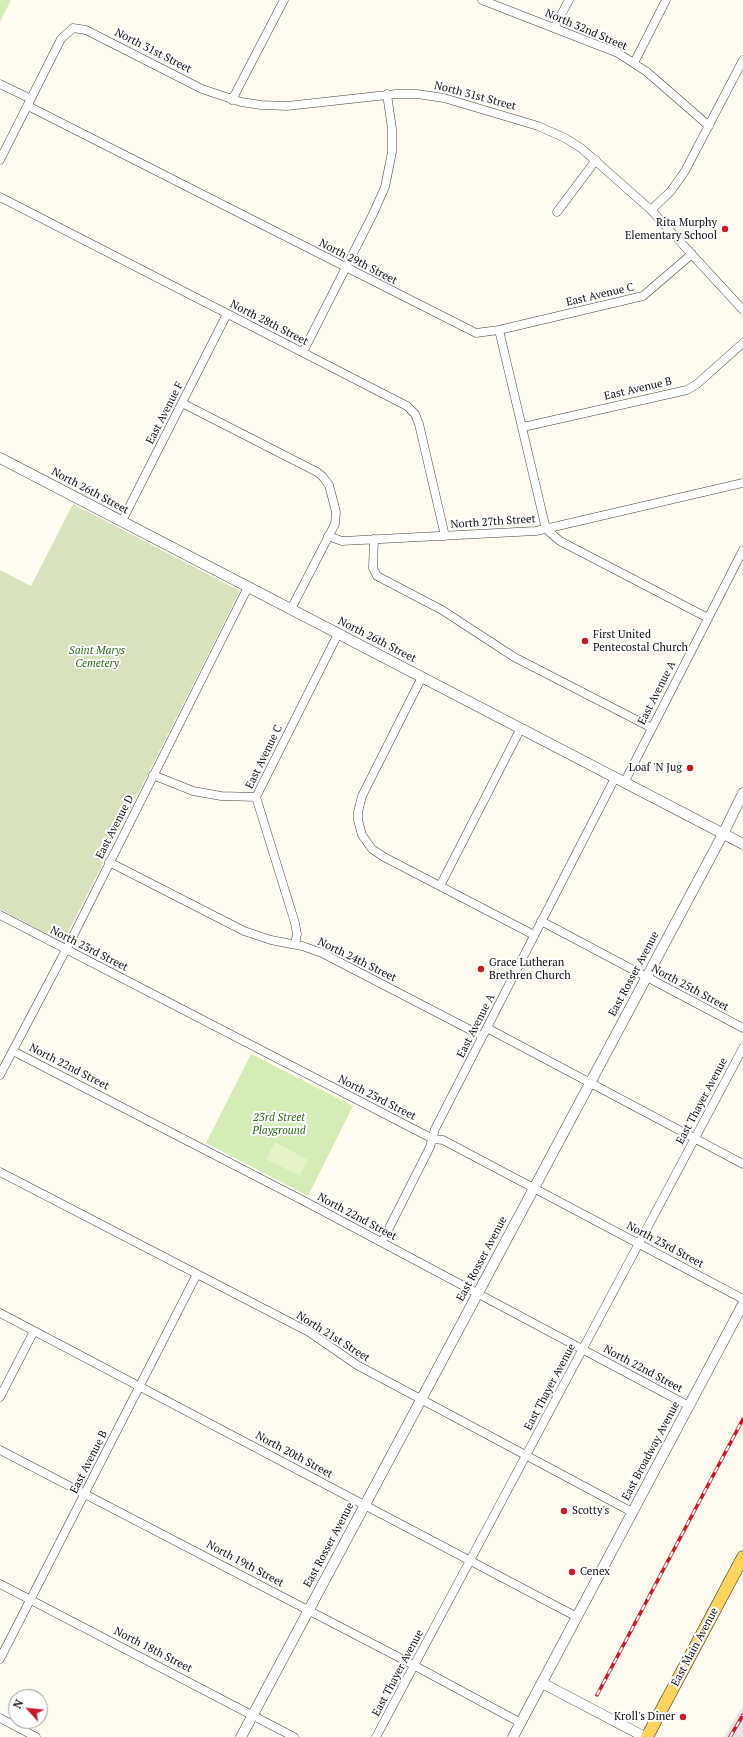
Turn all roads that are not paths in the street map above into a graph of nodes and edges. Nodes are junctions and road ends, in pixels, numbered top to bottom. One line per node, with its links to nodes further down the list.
1 (284, 0): 10 (street)
2 (482, 0): 5 (street, North 32nd Street)
3 (569, 0): 5 (street)
4 (666, 0): 7 (street)
5 (554, 28): 7 (street, North 32nd Street)
6 (743, 60): 12 (street)
7 (634, 63): 12 (street, North 32nd Street)
8 (0, 84): 11 (street, North 29th Street)
9 (387, 94): 10 (street, North 31st Street); 14 (street, North 31st Street); 19 (street)
10 (232, 100): 11 (street, North 31st Street)
11 (29, 102): 13 (street); 19 (street, North 29th Street)
12 (709, 126): 16 (street)
13 (0, 160)
14 (596, 160): 16 (street, North 31st Street); 17 (street)
15 (0, 197): 21 (street, North 28th Street)
16 (651, 210): 18 (street, North 31st Street)
17 (557, 212)
18 (692, 254): 20 (street, North 31st Street); 22 (street, East Avenue C)
19 (346, 268): 22 (street, North 29th Street); 24 (street)
20 (743, 310)
21 (227, 314): 24 (street, North 28th Street); 25 (street, East Avenue F)
22 (499, 330): 26 (street)
23 (743, 343): 26 (street, East Avenue B)
24 (303, 352): 32 (street, North 28th Street)
25 (182, 403): 29 (street, East Avenue F); 31 (street)
26 (523, 427): 30 (street)
27 (0, 458): 29 (street, North 26th Street)
28 (743, 483): 30 (street)
29 (122, 521): 35 (street, North 26th Street)
30 (546, 529): 32 (street, North 27th Street); 37 (street, North 27th Street)
31 (328, 536): 33 (street, North 27th Street); 36 (street)
32 (445, 536): 33 (street, North 27th Street)
33 (374, 539): 41 (street)
34 (743, 550): 37 (street, East Avenue A)
35 (248, 587): 36 (street, North 26th Street); 42 (street, East Avenue D)
36 (291, 609): 38 (street, North 26th Street)
37 (708, 618): 41 (street, East Avenue A)
38 (338, 634): 39 (street, North 26th Street); 46 (street, East Avenue C)
39 (422, 677): 40 (street, North 26th Street); 50 (street)
40 (521, 728): 43 (street, North 26th Street); 50 (street)
41 (652, 728): 44 (street, East Avenue A)
42 (153, 775): 46 (street); 49 (street, East Avenue D)
43 (615, 778): 44 (street, North 26th Street); 52 (street, East Avenue A)
44 (624, 783): 47 (street, North 26th Street)
45 (743, 793): 47 (street, East Rosser Avenue)
46 (256, 797): 54 (street, East Avenue C)
47 (723, 834): 48 (street, North 26th Street); 56 (street, East Rosser Avenue)
48 (743, 844)
49 (110, 862): 54 (street, North 24th Street); 55 (street, East Avenue D)
50 (440, 886): 53 (street)
51 (0, 915): 55 (street, North 23rd Street)
52 (541, 921): 53 (street, East Avenue A); 56 (street, North 25th Street)
53 (534, 935): 57 (street, East Avenue A)
54 (295, 944): 59 (street, North 24th Street)
55 (66, 949): 61 (street, East Avenue D); 65 (street, North 23rd Street)
56 (646, 977): 58 (street, North 25th Street); 63 (street, East Rosser Avenue)
57 (487, 1028): 59 (street, East Avenue A); 63 (street)
58 (743, 1028)
59 (482, 1036): 65 (street, East Avenue A)
60 (743, 1048): 64 (street, East Thayer Avenue)
61 (13, 1051): 62 (street, East Avenue D); 69 (street, North 22nd Street)
62 (0, 1075)
63 (589, 1083): 64 (street); 68 (street, East Rosser Avenue)
64 (695, 1138): 66 (street); 70 (street, East Thayer Avenue)
65 (433, 1139): 68 (street, North 23rd Street); 69 (street, East Avenue A)
66 (743, 1164)
67 (0, 1172): 71 (street, North 21st Street)
68 (533, 1188): 70 (street, North 23rd Street); 72 (street, East Rosser Avenue)
69 (382, 1242): 72 (street, North 22nd Street)
70 (639, 1244): 73 (street, North 23rd Street); 77 (street, East Thayer Avenue)
71 (197, 1274): 78 (street, East Avenue B); 80 (street, North 21st Street)
72 (477, 1294): 77 (street, North 22nd Street); 80 (street, East Rosser Avenue)
73 (743, 1299)
74 (743, 1304): 81 (street, East Broadway Avenue)
75 (0, 1313): 76 (street, North 20th Street)
76 (34, 1331): 78 (street, North 20th Street); 79 (street)
77 (582, 1349): 81 (street, North 22nd Street); 83 (street, East Thayer Avenue)
78 (140, 1386): 84 (street, East Avenue B); 85 (street, North 20th Street)
79 (0, 1397)
80 (420, 1400): 83 (street, North 21st Street); 85 (street, East Rosser Avenue)
81 (689, 1406): 86 (street, East Broadway Avenue)
82 (0, 1450): 84 (street, North 19th Street)
83 (526, 1455): 86 (street, North 21st Street); 88 (street, East Thayer Avenue)
84 (85, 1493): 90 (street, East Avenue B); 91 (street, North 19th Street)
85 (364, 1505): 88 (street, North 20th Street); 91 (street, East Rosser Avenue)
86 (632, 1512): 92 (street, East Broadway Avenue)
87 (743, 1557): 104 (main road, East Main Avenue)
88 (470, 1560): 92 (street, North 20th Street); 94 (street, East Thayer Avenue)
89 (0, 1584): 90 (street, North 18th Street)
90 (31, 1600): 93 (street, East Avenue B); 96 (street, North 18th Street)
91 (308, 1610): 94 (street, North 19th Street); 96 (street, East Rosser Avenue)
92 (577, 1617): 95 (street, East Broadway Avenue)
93 (0, 1659)
94 (414, 1665): 98 (street, North 19th Street); 102 (street, East Thayer Avenue)
95 (542, 1683): 98 (street, East Broadway Avenue); 104 (street)
96 (253, 1715): 100 (street, East Rosser Avenue); 101 (street, North 18th Street)
97 (0, 1718): 99 (street)
98 (521, 1723): 103 (street, East Broadway Avenue)
99 (36, 1737)
100 (241, 1737)
101 (294, 1737)
102 (376, 1737)
103 (513, 1737)
104 (646, 1737)

